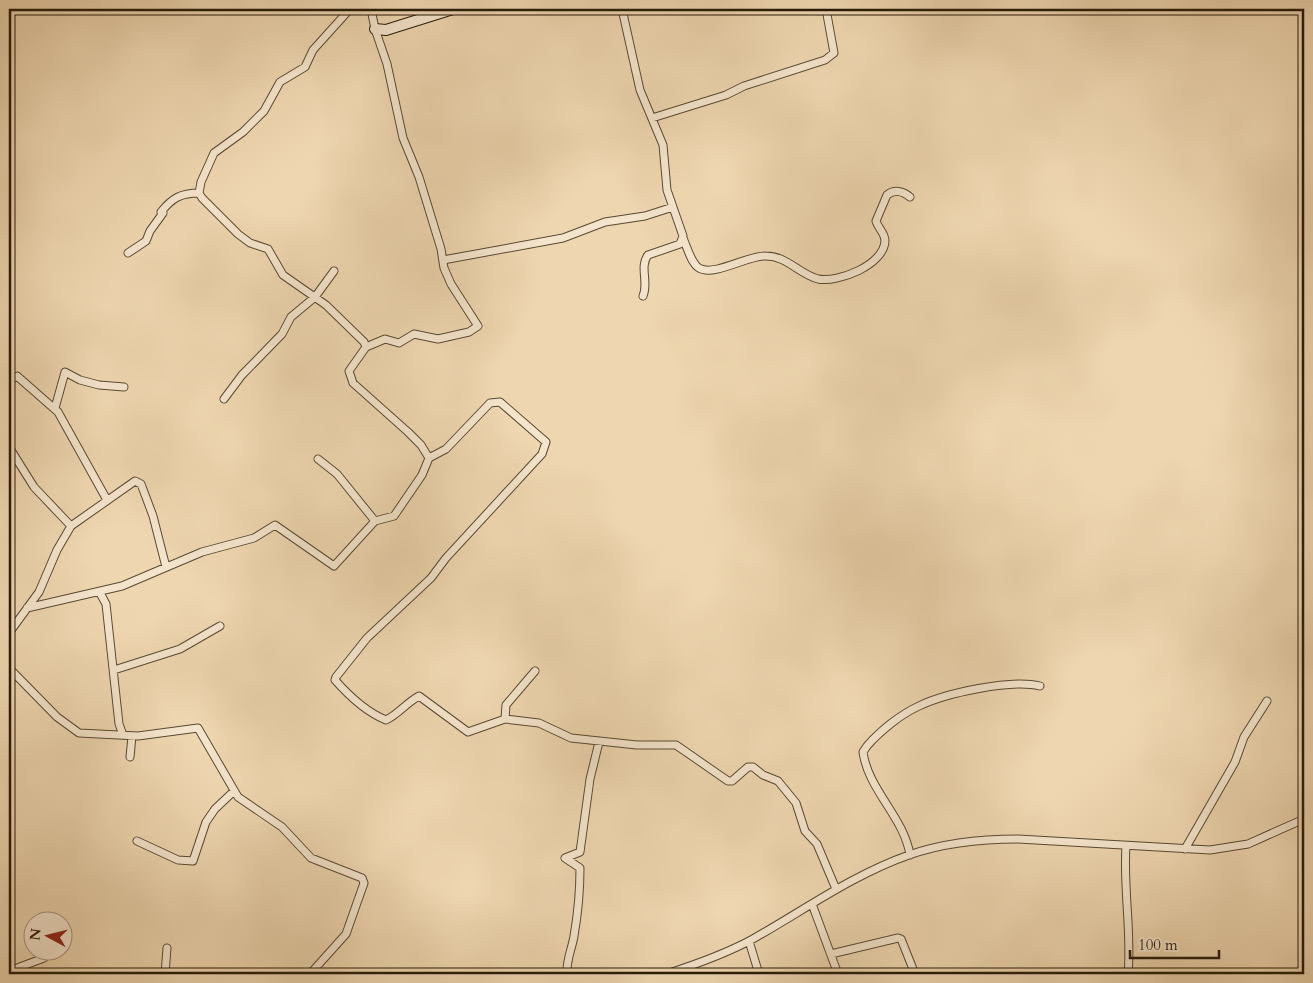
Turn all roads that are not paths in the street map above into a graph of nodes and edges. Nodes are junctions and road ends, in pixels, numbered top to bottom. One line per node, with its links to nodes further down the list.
1 (350, 9): 8 (street)
2 (371, 9): 6 (street)
3 (453, 9): 6 (street)
4 (622, 9): 7 (street)
5 (826, 9): 7 (street)
6 (375, 29): 13 (street)
7 (652, 118): 10 (street)
8 (199, 193): 12 (street); 16 (street)
9 (910, 197): 11 (street)
10 (673, 208): 11 (street); 13 (street)
11 (683, 238): 15 (street)
12 (128, 253)
13 (443, 260): 17 (street)
14 (334, 271): 16 (street)
15 (643, 296)
16 (315, 297): 17 (street); 20 (street)
17 (366, 347): 23 (street)
18 (9, 381): 21 (street)
19 (124, 387): 21 (street)
20 (224, 398)
21 (55, 408): 25 (street)
22 (9, 447): 27 (street)
23 (429, 458): 26 (street); 38 (street)
24 (318, 459): 26 (street)
25 (107, 500): 27 (street); 28 (street)
26 (375, 520): 28 (street)
27 (71, 526): 30 (street)
28 (166, 566): 29 (street)
29 (100, 593): 30 (street); 34 (street)
30 (27, 608): 32 (street)
31 (220, 626): 34 (street)
32 (9, 633)
33 (9, 668): 39 (street)
34 (114, 670): 39 (street)
35 (534, 671): 38 (street)
36 (1040, 686): 49 (street)
37 (1267, 701): 47 (street)
38 (505, 719): 41 (street)
39 (123, 736): 40 (street)
40 (132, 736): 42 (street); 43 (street)
41 (599, 742): 48 (street); 51 (street)
42 (130, 757)
43 (234, 791): 45 (street); 59 (street)
44 (1304, 820): 47 (street)
45 (137, 841)
46 (1126, 846): 47 (street); 49 (street); 65 (street)
47 (1185, 849)
48 (580, 852): 50 (street); 50 (street)
49 (910, 855): 51 (street)
50 (580, 868): 60 (street)
51 (836, 889): 52 (street)
52 (812, 904): 53 (street); 55 (street)
53 (749, 941): 61 (street); 62 (street)
54 (167, 948): 58 (street)
55 (831, 954): 63 (street); 64 (street)
56 (42, 960): 57 (street)
57 (9, 971)
58 (165, 974)
59 (310, 974)
60 (567, 974)
61 (666, 974)
62 (759, 974)
63 (838, 974)
64 (915, 974)
65 (1128, 974)

